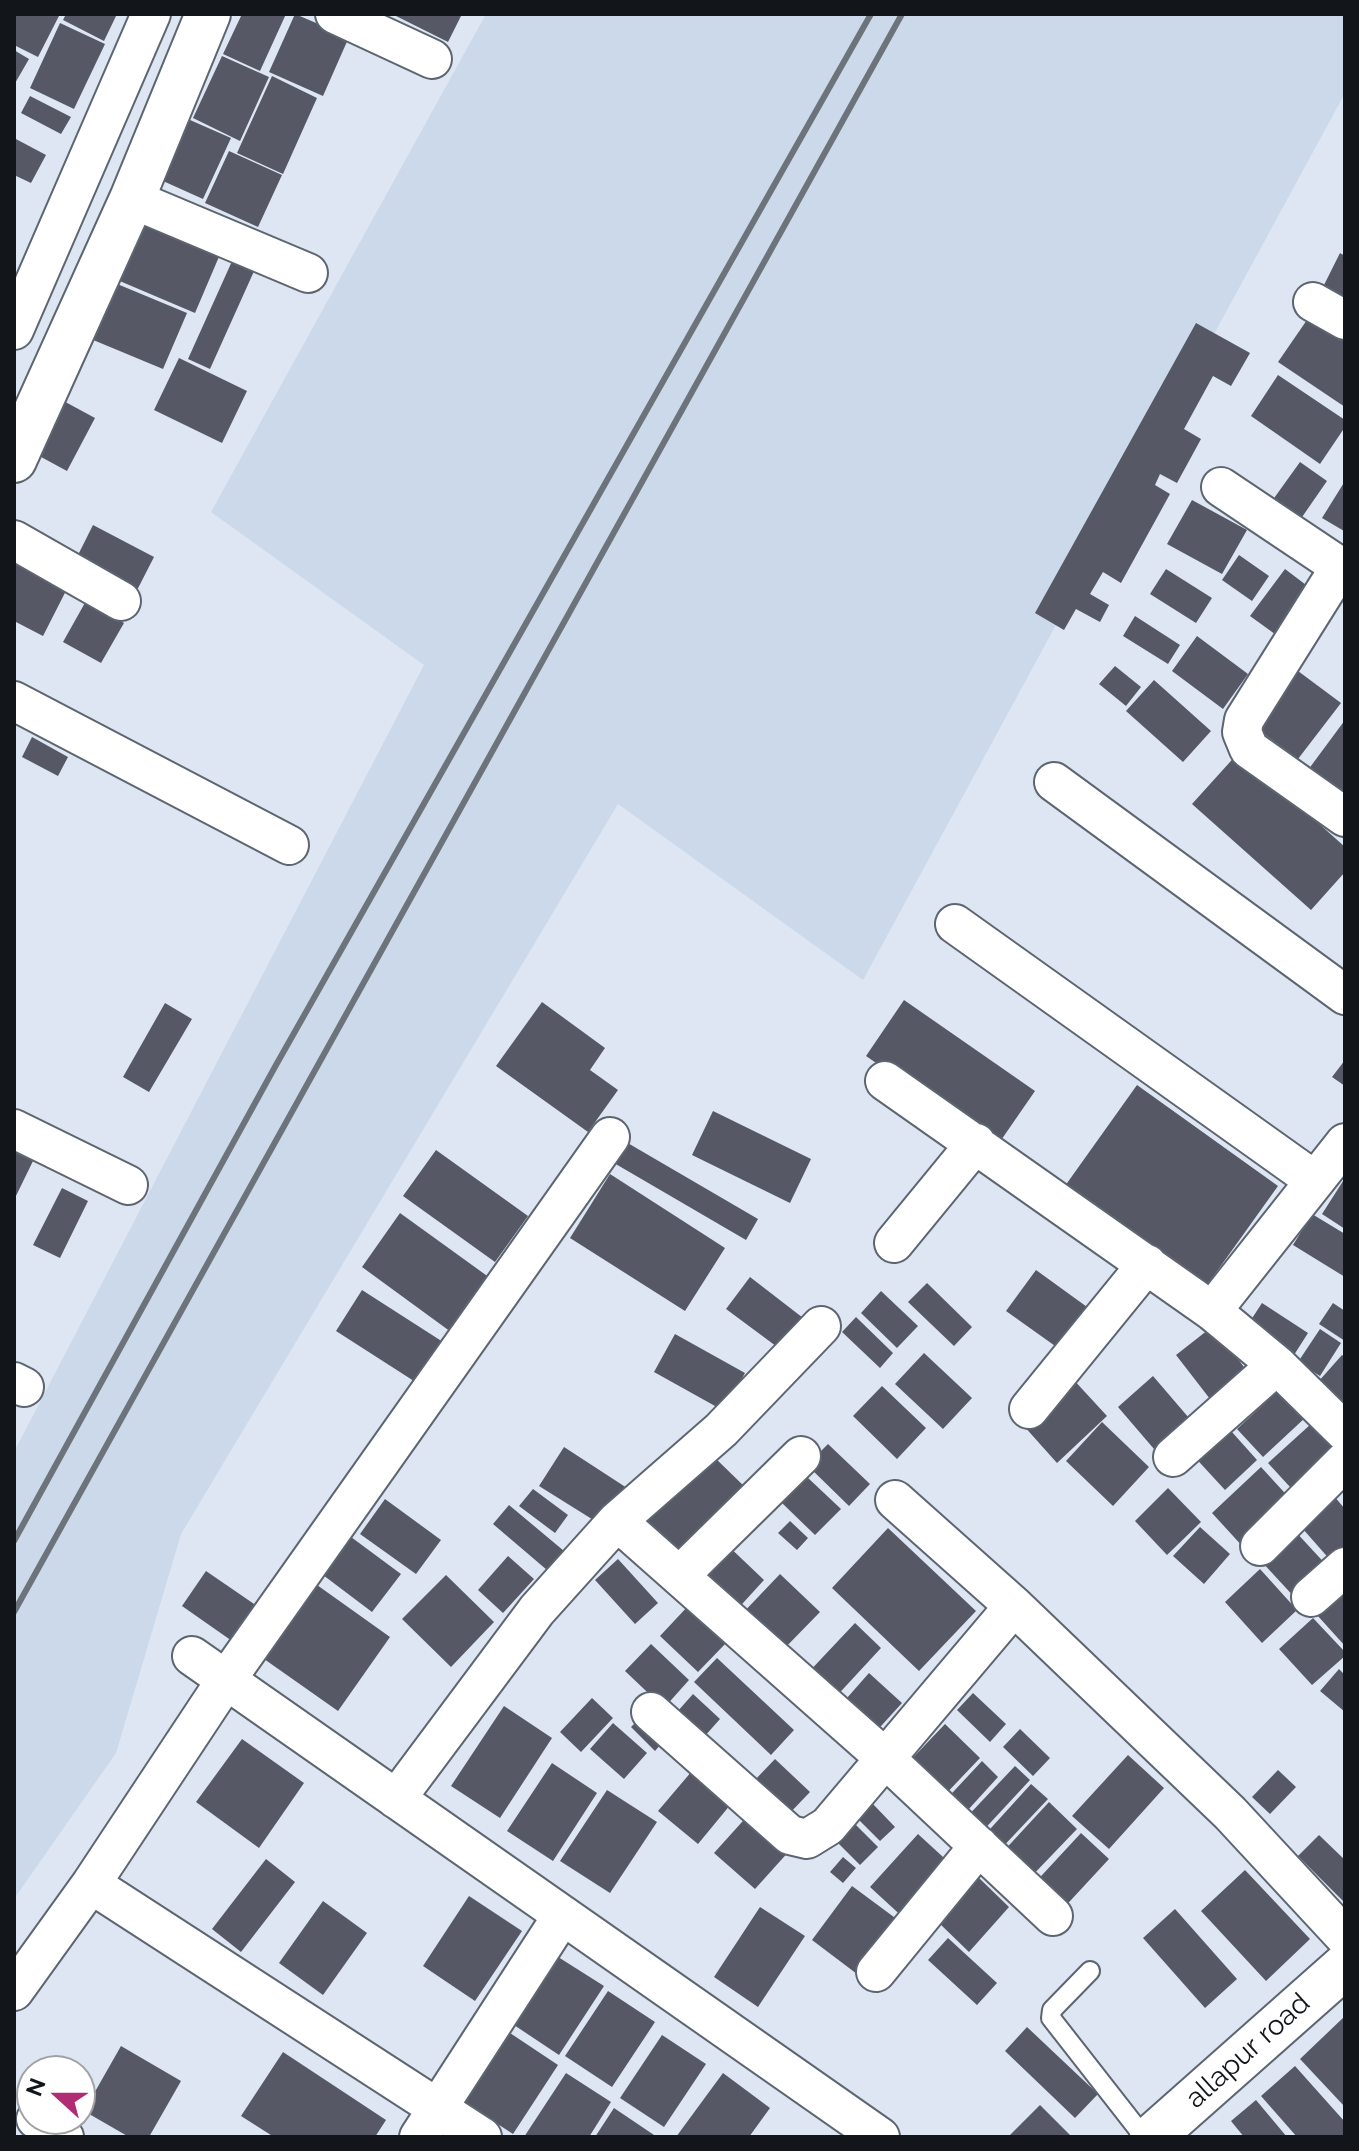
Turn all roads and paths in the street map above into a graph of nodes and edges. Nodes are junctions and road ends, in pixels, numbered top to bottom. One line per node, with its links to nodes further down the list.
1 (151, 14): 7 (street)
2 (208, 14): 5 (street)
3 (335, 14): 4 (street)
4 (432, 59)
5 (132, 199): 6 (street); 8 (street)
6 (308, 273)
7 (14, 330)
8 (14, 460)
9 (1221, 487): 11 (street)
10 (14, 540): 12 (street)
11 (1343, 568): 15 (street)
12 (121, 601)
13 (14, 701): 16 (street)
14 (1054, 782): 18 (street)
15 (1345, 817)
16 (289, 845)
17 (955, 924): 24 (street)
18 (1345, 995)
19 (885, 1081): 22 (street)
20 (14, 1129): 25 (street)
21 (610, 1137): 43 (street)
22 (976, 1143): 26 (street); 27 (street)
23 (1345, 1143): 24 (street)
24 (1314, 1180): 28 (street)
25 (128, 1185)
26 (894, 1243)
27 (1147, 1264): 28 (street); 31 (street)
28 (1212, 1311): 30 (street)
29 (821, 1326): 36 (street)
30 (1277, 1365): 32 (street); 34 (street)
31 (1029, 1409)
32 (1343, 1433): 37 (street)
33 (801, 1456): 39 (street)
34 (1173, 1457)
35 (895, 1500): 41 (street)
36 (617, 1521): 39 (street); 46 (street)
37 (1260, 1546)
38 (1345, 1567): 40 (street)
39 (679, 1576): 45 (street)
40 (1311, 1597)
41 (1014, 1606): 45 (street); 51 (street)
42 (192, 1656): 43 (street)
43 (226, 1680): 46 (street); 48 (street)
44 (651, 1712): 45 (street)
45 (886, 1759): 47 (street)
46 (396, 1799): 49 (street)
47 (979, 1846): 50 (street); 54 (street)
48 (91, 1884): 55 (street); 56 (street)
49 (562, 1916): 56 (street); 58 (street)
50 (1053, 1916)
51 (1345, 1937)
52 (1345, 1966): 60 (street, allapur road)
53 (1090, 1971): 59 (lane)
54 (876, 1972)
55 (14, 1991)
56 (428, 2122): 57 (street)
57 (482, 2137)
58 (880, 2137)
59 (1144, 2137)
60 (1152, 2137)

